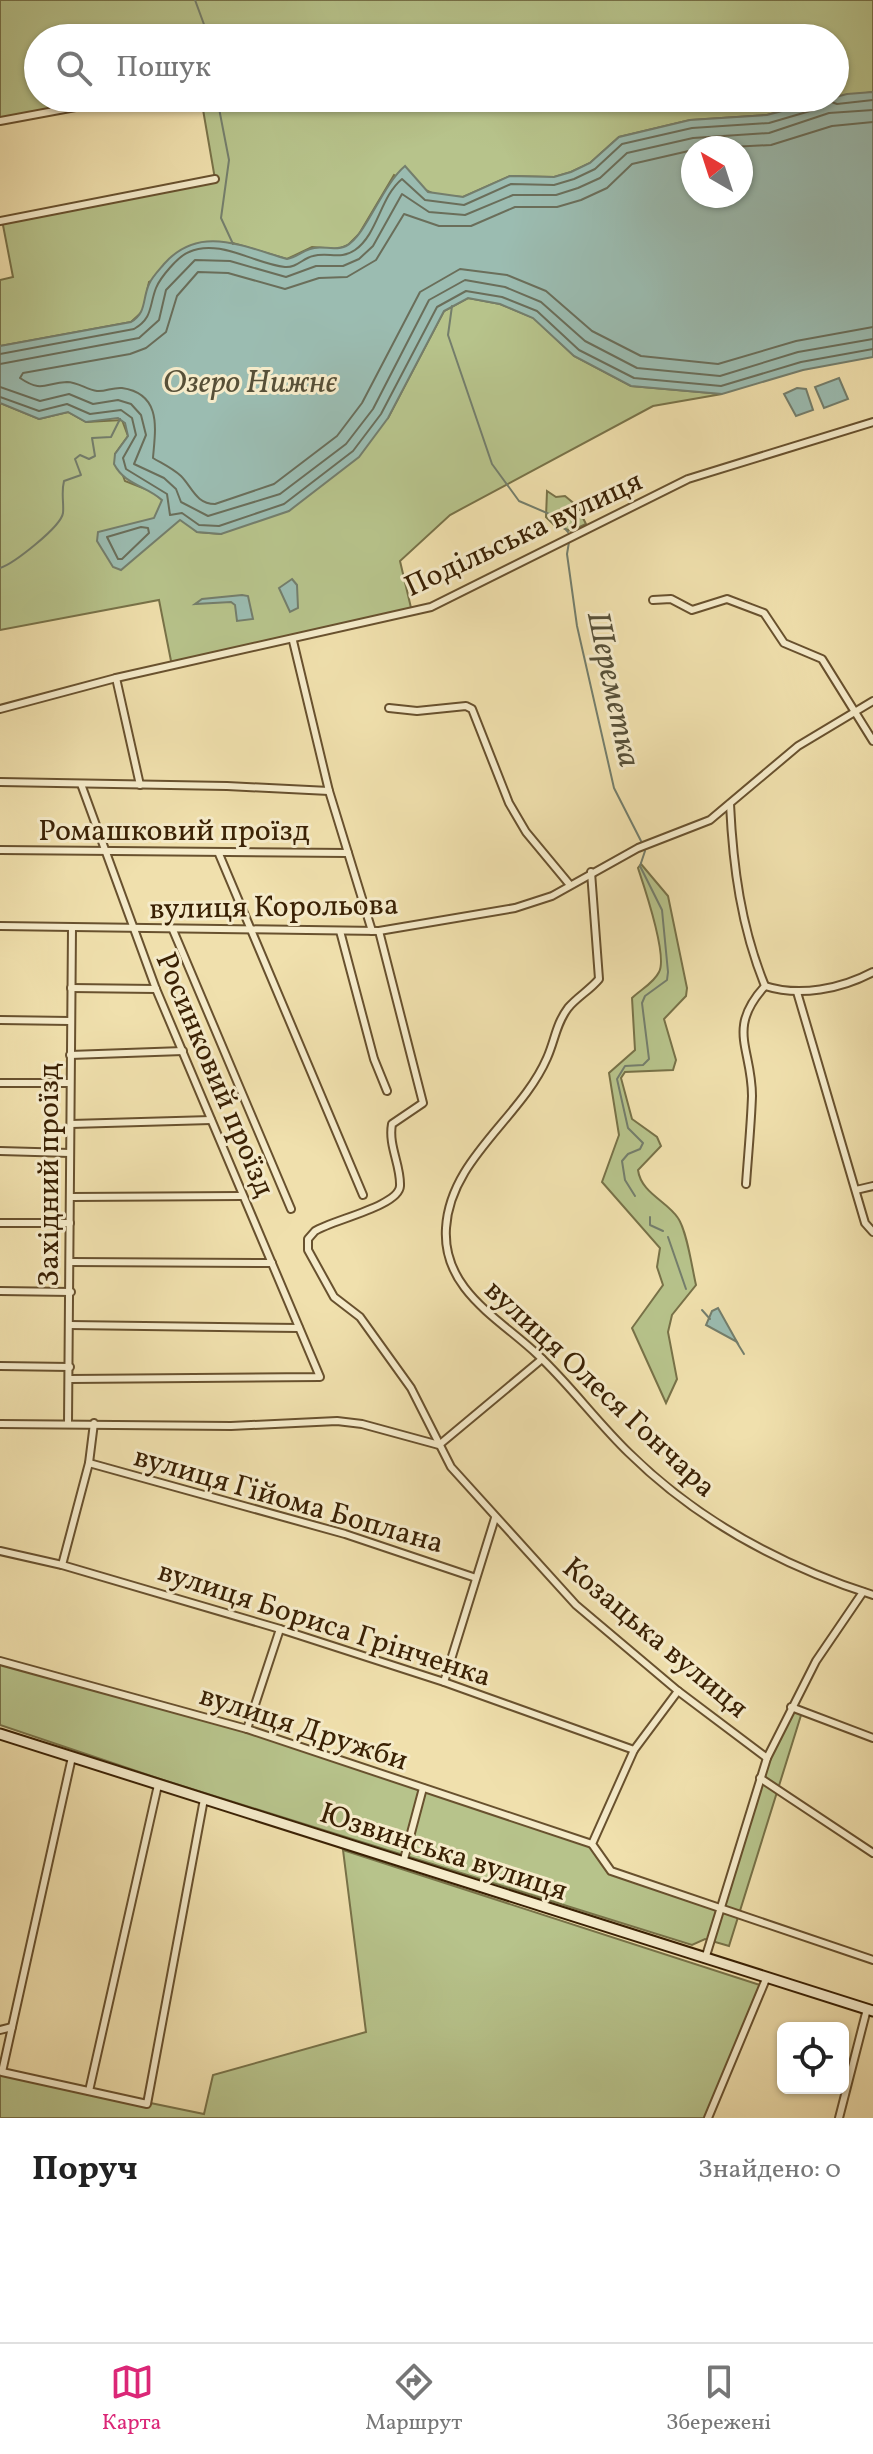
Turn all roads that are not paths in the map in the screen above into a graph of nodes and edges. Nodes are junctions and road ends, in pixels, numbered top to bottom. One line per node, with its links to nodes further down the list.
1 (49, 112): 2 (street)
2 (0, 121)
3 (215, 179): 4 (street)
4 (0, 221)
5 (873, 422): 7 (street, Подільська вулиця)
6 (653, 600): 12 (street)
7 (293, 641): 8 (street, Подільська вулиця); 17 (street, Козацька вулиця)
8 (116, 678): 11 (street, Подільська вулиця); 16 (street)
9 (873, 701): 12 (street, вулиця Корольова)
10 (389, 708): 24 (street)
11 (0, 709)
12 (855, 712): 13 (street); 18 (street, вулиця Корольова)
13 (873, 741)
14 (0, 782): 15 (street)
15 (81, 784): 16 (street); 20 (street, Росинковий проїзд)
16 (140, 785): 17 (street)
17 (329, 791): 21 (street, Козацька вулиця)
18 (730, 804): 23 (street, вулиця Корольова); 33 (street)
19 (0, 850): 20 (street, Ромашковий проїзд)
20 (106, 852): 22 (street, Ромашковий проїзд); 27 (street, Росинковий проїзд)
21 (348, 853): 22 (street, Ромашковий проїзд); 31 (street, Козацька вулиця)
22 (219, 854): 29 (street)
23 (591, 872): 24 (street, вулиця Корольова); 64 (street, вулиця Олеся Гончара)
24 (570, 885): 31 (street, вулиця Корольова)
25 (0, 926): 26 (street, вулиця Корольова)
26 (72, 928): 27 (street, вулиця Корольова); 34 (street, Західний проїзд)
27 (134, 930): 28 (street, вулиця Корольова); 35 (street, Росинковий проїзд)
28 (173, 930): 29 (street, вулиця Корольова); 54 (street)
29 (251, 930): 30 (street, вулиця Корольова); 51 (street)
30 (340, 931): 31 (street, вулиця Корольова); 43 (street)
31 (376, 931): 71 (street, Козацька вулиця)
32 (873, 972): 36 (street)
33 (765, 986): 36 (street); 48 (street)
34 (71, 988): 35 (street); 38 (street, Західний проїзд)
35 (156, 989): 39 (street, Росинковий проїзд)
36 (797, 992): 50 (street)
37 (0, 1020): 38 (street)
38 (70, 1021): 40 (street, Західний проїзд)
39 (183, 1051): 40 (street); 44 (street, Росинковий проїзд)
40 (70, 1055): 42 (street, Західний проїзд)
41 (0, 1083): 42 (street)
42 (70, 1083): 45 (street, Західний проїзд)
43 (387, 1091)
44 (211, 1120): 45 (street); 52 (street, Росинковий проїзд)
45 (71, 1124): 47 (street, Західний проїзд)
46 (0, 1151): 47 (street)
47 (70, 1153): 53 (street, Західний проїзд)
48 (746, 1184)
49 (873, 1186): 50 (street)
50 (856, 1190): 57 (street)
51 (363, 1195)
52 (242, 1196): 53 (street); 59 (street, Росинковий проїзд)
53 (71, 1197): 56 (street, Західний проїзд)
54 (291, 1209)
55 (0, 1223): 56 (street)
56 (70, 1223): 58 (street, Західний проїзд)
57 (873, 1232)
58 (71, 1262): 59 (street); 61 (street, Західний проїзд)
59 (272, 1263): 63 (street, Росинковий проїзд)
60 (0, 1291): 61 (street)
61 (71, 1292): 62 (street, Західний проїзд)
62 (70, 1325): 63 (street); 66 (street, Західний проїзд)
63 (299, 1328): 67 (street, Росинковий проїзд)
64 (542, 1359): 71 (street); 77 (street, вулиця Олеся Гончара)
65 (0, 1366): 66 (street)
66 (70, 1367): 67 (street, Західний проїзд)
67 (70, 1379): 68 (street, Західний проїзд)
68 (68, 1423): 69 (street); 70 (street)
69 (94, 1423): 71 (street); 72 (street)
70 (0, 1424)
71 (439, 1445): 73 (street, Козацька вулиця)
72 (89, 1463): 75 (street); 76 (street, вулиця Гійома Боплана)
73 (495, 1518): 76 (street); 82 (street, Козацька вулиця)
74 (0, 1551): 75 (street, вулиця Бориса Грінченка)
75 (62, 1565): 79 (street, вулиця Бориса Грінченка)
76 (476, 1578): 81 (street)
77 (863, 1592): 78 (street, вулиця Олеся Гончара); 83 (street)
78 (873, 1595)
79 (280, 1629): 81 (street, вулиця Бориса Грінченка); 84 (street)
80 (0, 1661): 84 (street, вулиця Дружби)
81 (444, 1682): 87 (street, вулиця Бориса Грінченка)
82 (678, 1691): 87 (street); 89 (street, Козацька вулиця)
83 (791, 1707): 86 (street); 89 (street)
84 (247, 1729): 92 (street, вулиця Дружби)
85 (0, 1734): 88 (main road, Юзвинська вулиця)
86 (873, 1738)
87 (634, 1750): 94 (street)
88 (72, 1757): 91 (main road, Юзвинська вулиця); 102 (street)
89 (767, 1758): 90 (street)
90 (760, 1778): 95 (street); 97 (street)
91 (158, 1785): 93 (main road, Юзвинська вулиця); 104 (street)
92 (423, 1788): 94 (street, вулиця Дружби); 96 (street)
93 (204, 1799): 96 (main road, Юзвинська вулиця); 104 (street)
94 (592, 1844): 97 (street)
95 (873, 1853)
96 (403, 1863): 98 (main road, Юзвинська вулиця)
97 (720, 1908): 98 (street); 99 (street)
98 (705, 1959): 100 (main road, Юзвинська вулиця)
99 (873, 1960)
100 (766, 1979): 101 (main road, Юзвинська вулиця); 105 (street)
101 (870, 2010): 106 (street)
102 (12, 2027): 103 (street); 104 (street)
103 (0, 2030)
104 (89, 2091)
105 (708, 2118)
106 (839, 2118)

